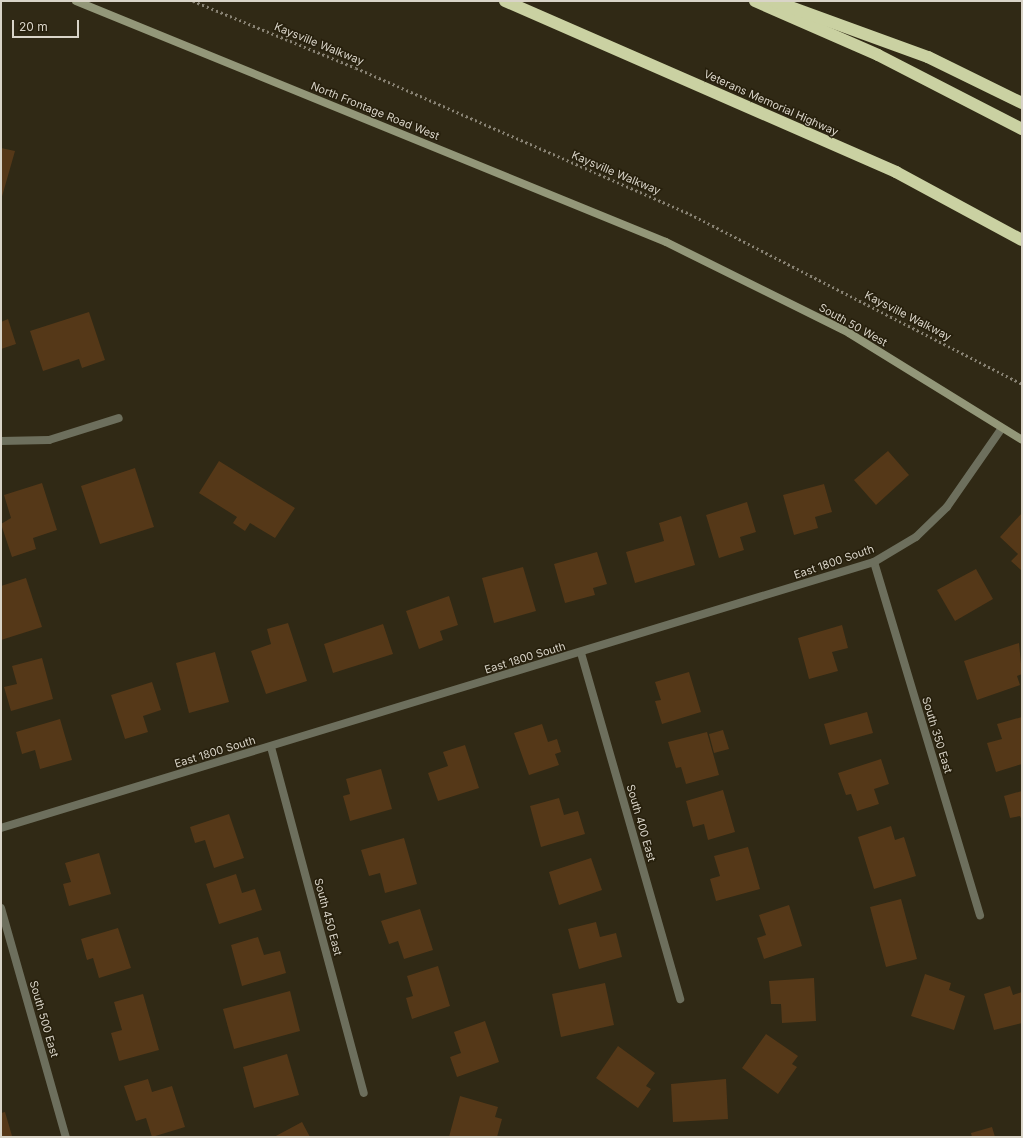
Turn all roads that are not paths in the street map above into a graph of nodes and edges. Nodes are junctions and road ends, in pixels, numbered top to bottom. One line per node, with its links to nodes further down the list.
1 (76, 1): 8 (street, North Frontage Road West)
2 (505, 1): 7 (highway, Veterans Memorial Highway)
3 (755, 1): 6 (highway)
4 (774, 1): 5 (highway)
5 (1022, 103)
6 (1022, 129)
7 (1022, 240)
8 (666, 242): 10 (street, South 50 West)
9 (119, 418): 12 (street)
10 (1002, 428): 11 (street, South 50 West); 13 (street, East 1800 South)
11 (1022, 440)
12 (1, 441)
13 (874, 562): 14 (street, East 1800 South); 18 (street, South 350 East)
14 (581, 653): 15 (street, East 1800 South); 19 (street, South 400 East)
15 (270, 747): 16 (street, East 1800 South); 20 (street, South 450 East)
16 (1, 828)
17 (1, 908): 21 (street, South 500 East)
18 (980, 915)
19 (680, 998)
20 (364, 1094)
21 (66, 1137)

